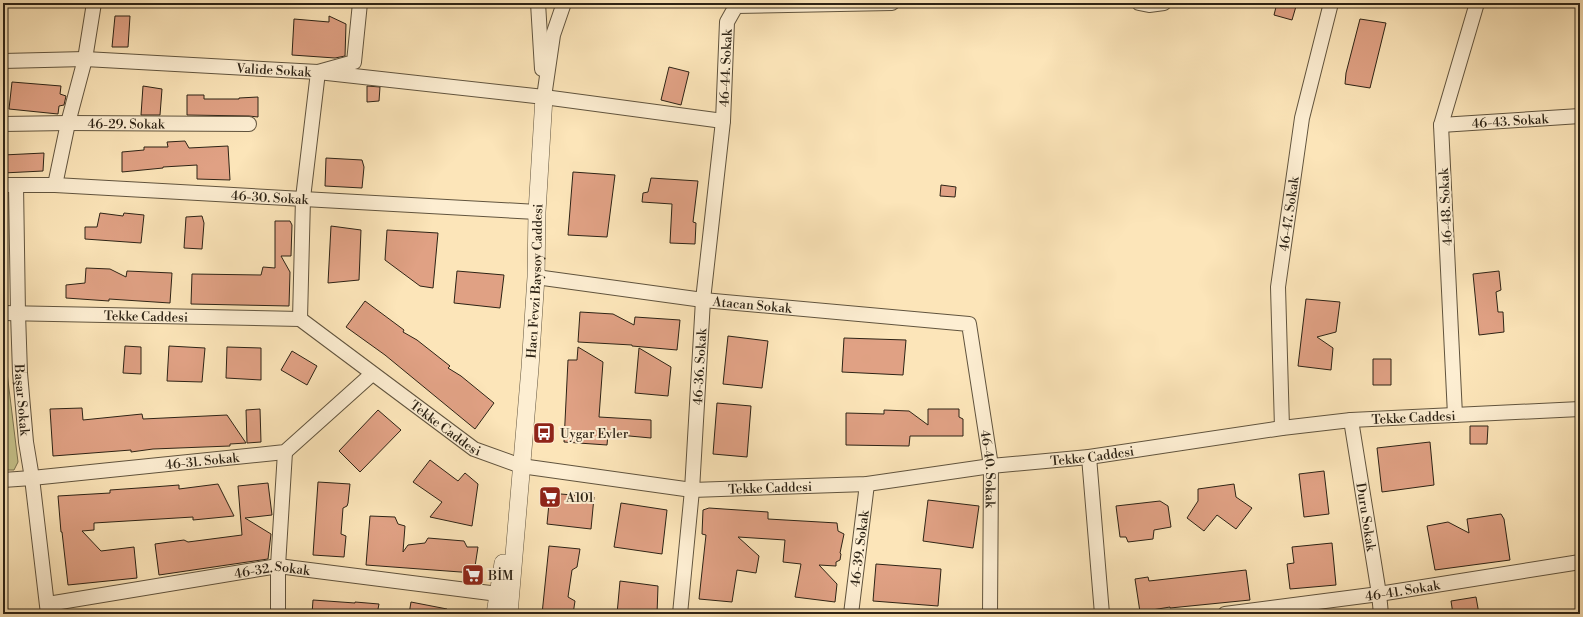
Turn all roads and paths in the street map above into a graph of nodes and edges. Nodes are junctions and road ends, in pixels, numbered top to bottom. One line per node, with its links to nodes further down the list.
1 (94, 3): 11 (street)
2 (360, 3): 13 (street)
3 (538, 3): 14 (street, Hacı Fevzi Baysoy Caddesi)
4 (564, 3): 14 (street, Hacı Fevzi Baysoy Caddesi)
5 (892, 3): 10 (street, 46-44. Sokak)
6 (1139, 3): 7 (street)
7 (1164, 3)
8 (1331, 3): 35 (street, 46-47. Sokak)
9 (1477, 3): 20 (street, 46-48. Sokak)
10 (833, 4): 16 (street, 46-44. Sokak)
11 (85, 59): 12 (street, Valide Sokak); 13 (street, Valide Sokak); 17 (street)
12 (3, 61)
13 (318, 72): 14 (street, Valide Sokak); 23 (street)
14 (544, 97): 16 (street, Valide Sokak); 24 (street, Hacı Fevzi Baysoy Caddesi)
15 (1580, 116): 20 (street, 46-43. Sokak)
16 (723, 121): 26 (street, 46-36. Sokak)
17 (68, 123): 18 (street, 46-29. Sokak); 19 (street, 46-29. Sokak); 22 (street)
18 (3, 124)
19 (249, 124)
20 (1440, 125): 33 (street, 46-48. Sokak)
21 (10, 185): 22 (street, 46-30. Sokak); 28 (street, Başar Sokak)
22 (55, 185): 23 (street, 46-30. Sokak)
23 (303, 198): 24 (street, 46-30. Sokak); 29 (street)
24 (537, 212): 25 (street, Hacı Fevzi Baysoy Caddesi)
25 (536, 277): 26 (street, Atacan Sokak); 38 (street, Hacı Fevzi Baysoy Caddesi)
26 (703, 300): 30 (street, Atacan Sokak); 43 (street, 46-36. Sokak)
27 (3, 313): 28 (street, Tekke Caddesi)
28 (18, 314): 29 (street, Tekke Caddesi); 40 (street, Başar Sokak)
29 (300, 319): 31 (street, Tekke Caddesi)
30 (969, 324): 39 (street, 46-40. Sokak)
31 (372, 374): 36 (street); 38 (street, Tekke Caddesi)
32 (1580, 410): 33 (street, Tekke Caddesi)
33 (1455, 415): 34 (street, Tekke Caddesi)
34 (1351, 420): 35 (street, Tekke Caddesi); 47 (street, Duru Sokak)
35 (1282, 428): 37 (street, Tekke Caddesi)
36 (285, 452): 40 (street, 46-31. Sokak); 45 (street)
37 (1089, 457): 39 (street, Tekke Caddesi); 55 (street)
38 (521, 466): 43 (street, Tekke Caddesi); 46 (street, Hacı Fevzi Baysoy Caddesi); 51 (street, Hacı Fevzi Baysoy Caddesi)
39 (991, 466): 42 (street, Tekke Caddesi); 54 (street, 46-40. Sokak)
40 (32, 478): 41 (street, 46-31. Sokak); 48 (street, Başar Sokak)
41 (3, 480)
42 (867, 484): 43 (street, Tekke Caddesi); 53 (street, 46-39. Sokak)
43 (692, 490): 52 (street, 46-36. Sokak)
44 (1580, 562): 47 (street, 46-41. Sokak)
45 (278, 566): 46 (street, 46-32. Sokak); 48 (street, 46-32. Sokak); 49 (street)
46 (498, 594): 50 (street, Hacı Fevzi Baysoy Caddesi)
47 (1379, 594): 56 (street, 46-41. Sokak); 57 (street, Duru Sokak)
48 (48, 609)
49 (278, 614)
50 (496, 614)
51 (509, 614)
52 (680, 614)
53 (851, 614)
54 (990, 614)
55 (1102, 614)
56 (1225, 614)
57 (1381, 614)

